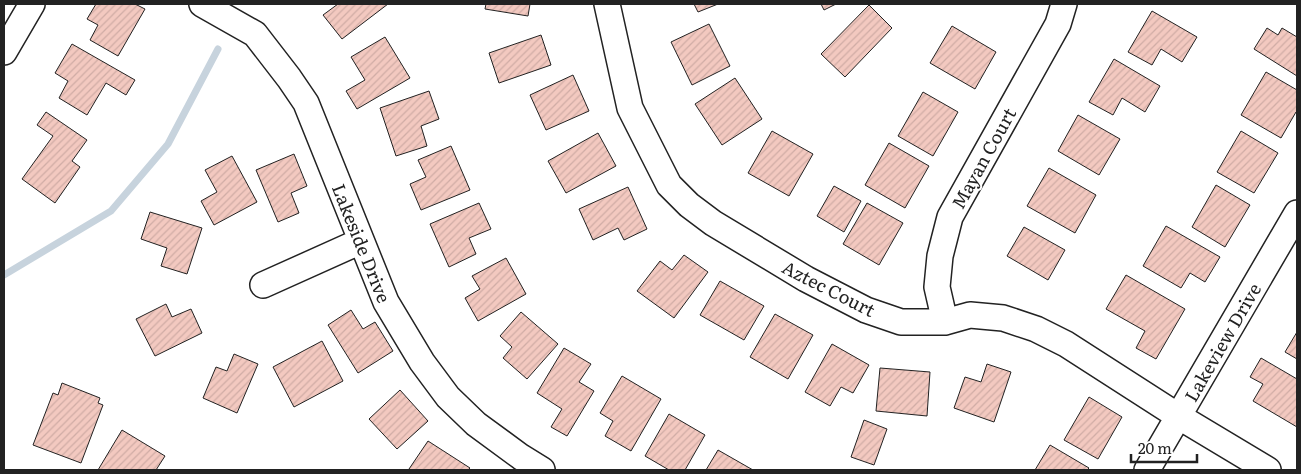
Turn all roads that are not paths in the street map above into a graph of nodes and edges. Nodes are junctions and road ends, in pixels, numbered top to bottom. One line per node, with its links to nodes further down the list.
1 (32, 4): 5 (street)
2 (202, 4): 7 (street, Lakeside Drive)
3 (607, 4): 9 (street, Aztec Court)
4 (1064, 4): 9 (street, Mayan Court)
5 (4, 52)
6 (1297, 214): 10 (street, Lakeview Drive)
7 (361, 241): 8 (street); 11 (street, Lakeside Drive)
8 (263, 285)
9 (945, 322): 10 (street, Aztec Court)
10 (1178, 416): 12 (street, Lakeview Drive); 13 (street, Aztec Court)
11 (542, 470)
12 (1147, 470)
13 (1268, 470)

